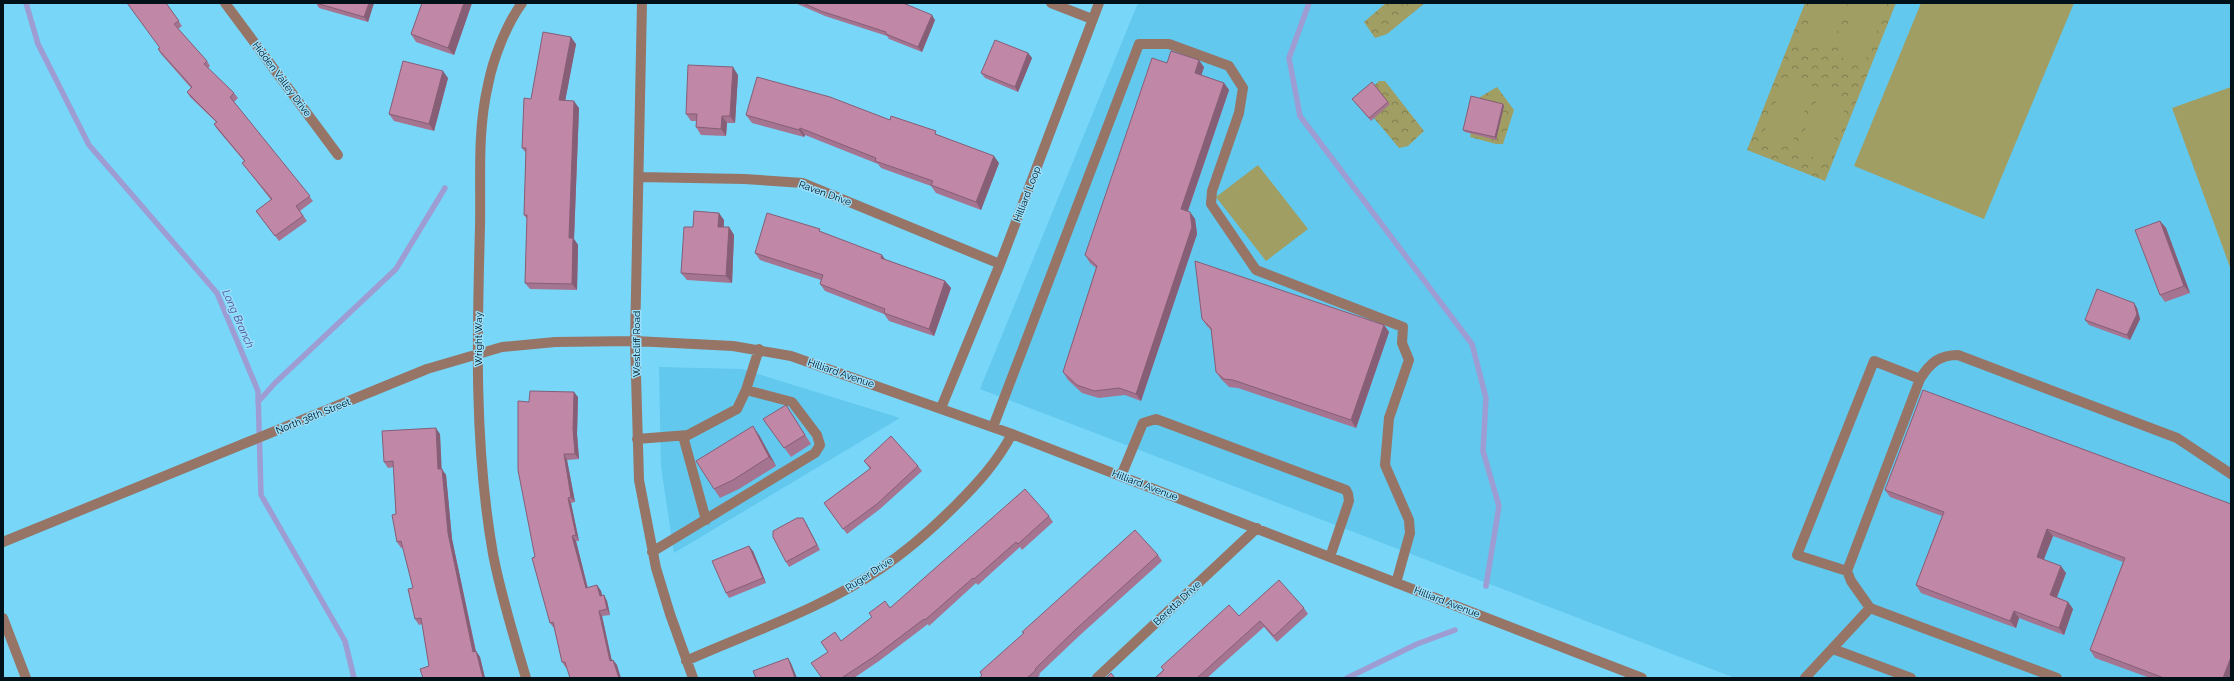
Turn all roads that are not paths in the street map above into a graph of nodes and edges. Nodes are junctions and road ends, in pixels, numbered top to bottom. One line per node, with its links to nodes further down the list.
1 (225, 3): 7 (street, Hidden Valley Drive)
2 (522, 3): 12 (street, Wright Way)
3 (642, 3): 8 (street, Westcliff Road)
4 (1051, 3): 6 (street)
5 (1098, 3): 6 (street, Hilliard Loop)
6 (1092, 19): 9 (street, Hilliard Loop)
7 (338, 155)
8 (639, 177): 9 (street, Raven Drive); 10 (street, Westcliff Road)
9 (1000, 264): 15 (street, Hilliard Loop)
10 (635, 341): 11 (street, Hilliard Avenue); 12 (street, North 38th Street); 19 (street, Westcliff Road)
11 (759, 349): 14 (street); 15 (street, Hilliard Avenue)
12 (477, 354): 24 (street, North 38th Street); 34 (street, Wright Way)
13 (1920, 379): 20 (street); 27 (street); 27 (street)
14 (746, 390): 18 (street); 22 (street)
15 (941, 408): 16 (street, Hilliard Avenue)
16 (993, 427): 17 (street, Hilliard Avenue); 28 (street)
17 (1012, 434): 21 (street, Hilliard Avenue); 32 (street, Ruger Drive)
18 (683, 436): 19 (street); 22 (street)
19 (637, 439): 25 (street, Westcliff Road)
20 (2231, 474)
21 (1121, 476): 23 (street, Hilliard Avenue); 26 (street)
22 (706, 520): 25 (street)
23 (1257, 528): 26 (street, Hilliard Avenue); 36 (street, Beretta Drive)
24 (3, 542)
25 (652, 552): 32 (street, Westcliff Road)
26 (1330, 558): 28 (street, Hilliard Avenue)
27 (1847, 571): 29 (street)
28 (1396, 583): 37 (street, Hilliard Avenue)
29 (1870, 608): 31 (street); 40 (street)
30 (3, 618): 33 (street)
31 (1833, 649): 38 (street); 39 (street)
32 (686, 660): 35 (street, Westcliff Road)
33 (26, 678)
34 (526, 678)
35 (693, 678)
36 (1097, 678)
37 (1642, 678)
38 (1805, 678)
39 (1911, 678)
40 (2057, 678)

